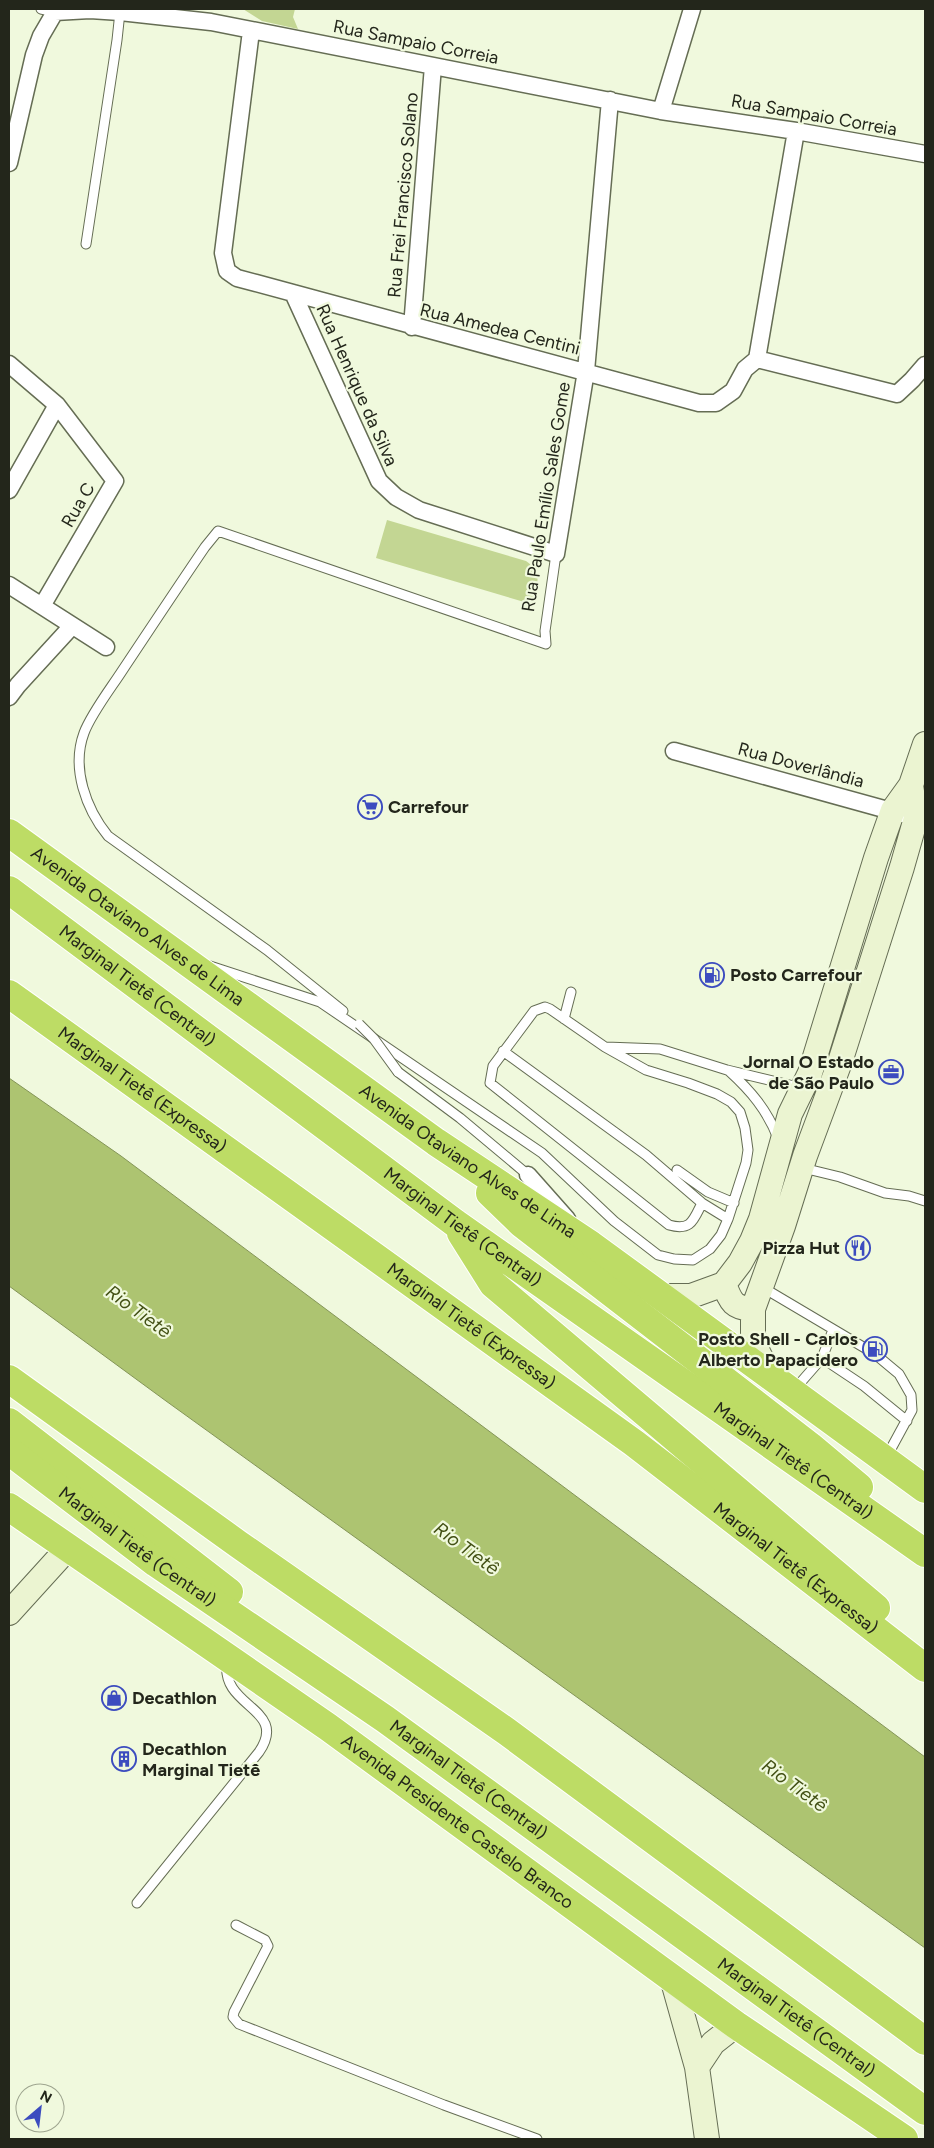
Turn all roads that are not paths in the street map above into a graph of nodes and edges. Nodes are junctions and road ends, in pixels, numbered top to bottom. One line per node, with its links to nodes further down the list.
1 (692, 9): 9 (street)
2 (72, 10): 3 (street, Rua Sampaio Correia); 4 (street, Rua Sampaio Correia)
3 (119, 10): 5 (street, Rua Sampaio Correia); 13 (lane)
4 (48, 11): 12 (street, Rua Sampaio Correia)
5 (208, 15): 6 (street, Rua Sampaio Correia)
6 (251, 31): 7 (street, Rua Sampaio Correia); 14 (street, Rua Amedea Centini)
7 (433, 66): 8 (street, Rua Sampaio Correia); 15 (street, Rua Frei Francisco Solano)
8 (610, 100): 9 (street, Rua Sampaio Correia); 19 (street, Rua Paulo Emílio Sales Gome)
9 (661, 111): 10 (street, Rua Sampaio Correia)
10 (796, 131): 11 (street, Rua Sampaio Correia); 16 (street)
11 (925, 154)
12 (9, 163)
13 (86, 244)
14 (293, 293): 15 (street, Rua Amedea Centini); 22 (street, Rua Henrique da Silva)
15 (412, 327): 19 (street, Rua Amedea Centini)
16 (757, 359): 18 (street); 19 (street, Rua Amedea Centini)
17 (9, 364): 20 (street)
18 (925, 365)
19 (586, 371): 22 (street, Rua Paulo Emílio Sales Gome)
20 (58, 406): 21 (street); 24 (street, Rua C)
21 (9, 490)
22 (556, 554): 49 (lane, Rua Paulo Emílio Sales Gome, bridge)
23 (9, 586): 24 (street)
24 (42, 606): 25 (street)
25 (72, 626): 26 (street); 27 (street)
26 (106, 647)
27 (9, 697)
28 (925, 744): 30 (main road)
29 (674, 751): 31 (street, Rua Doverlândia)
30 (911, 785): 31 (main road); 32 (main road)
31 (893, 810): 32 (street, Rua Doverlândia); 43 (main road)
32 (916, 818): 41 (main road)
33 (9, 833): 35 (highway, Avenida Otaviano Alves de Lima)
34 (9, 890): 54 (highway, Marginal Tietê (Central))
35 (178, 956): 46 (highway, Avenida Otaviano Alves de Lima); 53 (lane)
36 (571, 992): 38 (lane)
37 (9, 994): 78 (highway, Marginal Tietê (Expressa))
38 (564, 1019): 39 (lane); 40 (lane)
39 (605, 1047): 42 (lane); 52 (lane)
40 (503, 1051): 51 (lane); 51 (lane)
41 (840, 1062): 43 (main road); 44 (main road)
42 (727, 1070): 43 (lane); 45 (lane)
43 (803, 1088): 45 (main road)
44 (826, 1101): 45 (main road); 47 (main road)
45 (786, 1129): 47 (main road); 56 (main road)
46 (436, 1142): 55 (highway, Avenida Otaviano Alves de Lima); 71 (highway)
47 (803, 1162): 50 (lane); 57 (main road)
48 (677, 1170): 52 (lane)
49 (528, 1175): 55 (street)
50 (925, 1201)
51 (702, 1203): 53 (lane)
52 (734, 1203): 53 (lane)
53 (728, 1219)
54 (454, 1223): 73 (highway, Marginal Tietê (Central)); 76 (highway)
55 (590, 1245): 58 (highway, Avenida Otaviano Alves de Lima)
56 (724, 1284): 58 (main road); 59 (main road)
57 (762, 1287): 59 (main road); 60 (lane)
58 (661, 1296): 62 (highway, Avenida Otaviano Alves de Lima)
59 (753, 1309): 62 (main road)
60 (833, 1330): 61 (lane); 66 (lane)
61 (822, 1358): 64 (lane); 66 (lane)
62 (770, 1376): 64 (highway, Avenida Otaviano Alves de Lima)
63 (9, 1379): 83 (highway)
64 (792, 1393): 68 (highway, Avenida Otaviano Alves de Lima)
65 (9, 1422): 75 (highway)
66 (907, 1422): 68 (lane)
67 (9, 1451): 75 (highway, Marginal Tietê (Central))
68 (884, 1460): 69 (highway, Avenida Otaviano Alves de Lima)
69 (925, 1489)
70 (9, 1507): 72 (highway, Avenida Presidente Castelo Branco)
71 (925, 1543)
72 (68, 1548): 74 (main road); 77 (highway, Avenida Presidente Castelo Branco)
73 (925, 1553)
74 (9, 1613)
75 (280, 1649): 85 (highway, Marginal Tietê (Central))
76 (925, 1650)
77 (227, 1658): 79 (lane); 81 (highway, Avenida Presidente Castelo Branco)
78 (925, 1668)
79 (137, 1903)
80 (236, 1925): 86 (lane)
81 (672, 1978): 82 (highway, Avenida Presidente Castelo Branco); 84 (main road)
82 (736, 2025): 84 (main road); 88 (highway, Avenida Presidente Castelo Branco)
83 (925, 2041)
84 (697, 2067): 87 (main road)
85 (922, 2108)
86 (537, 2139)
87 (707, 2139)
88 (904, 2139)

